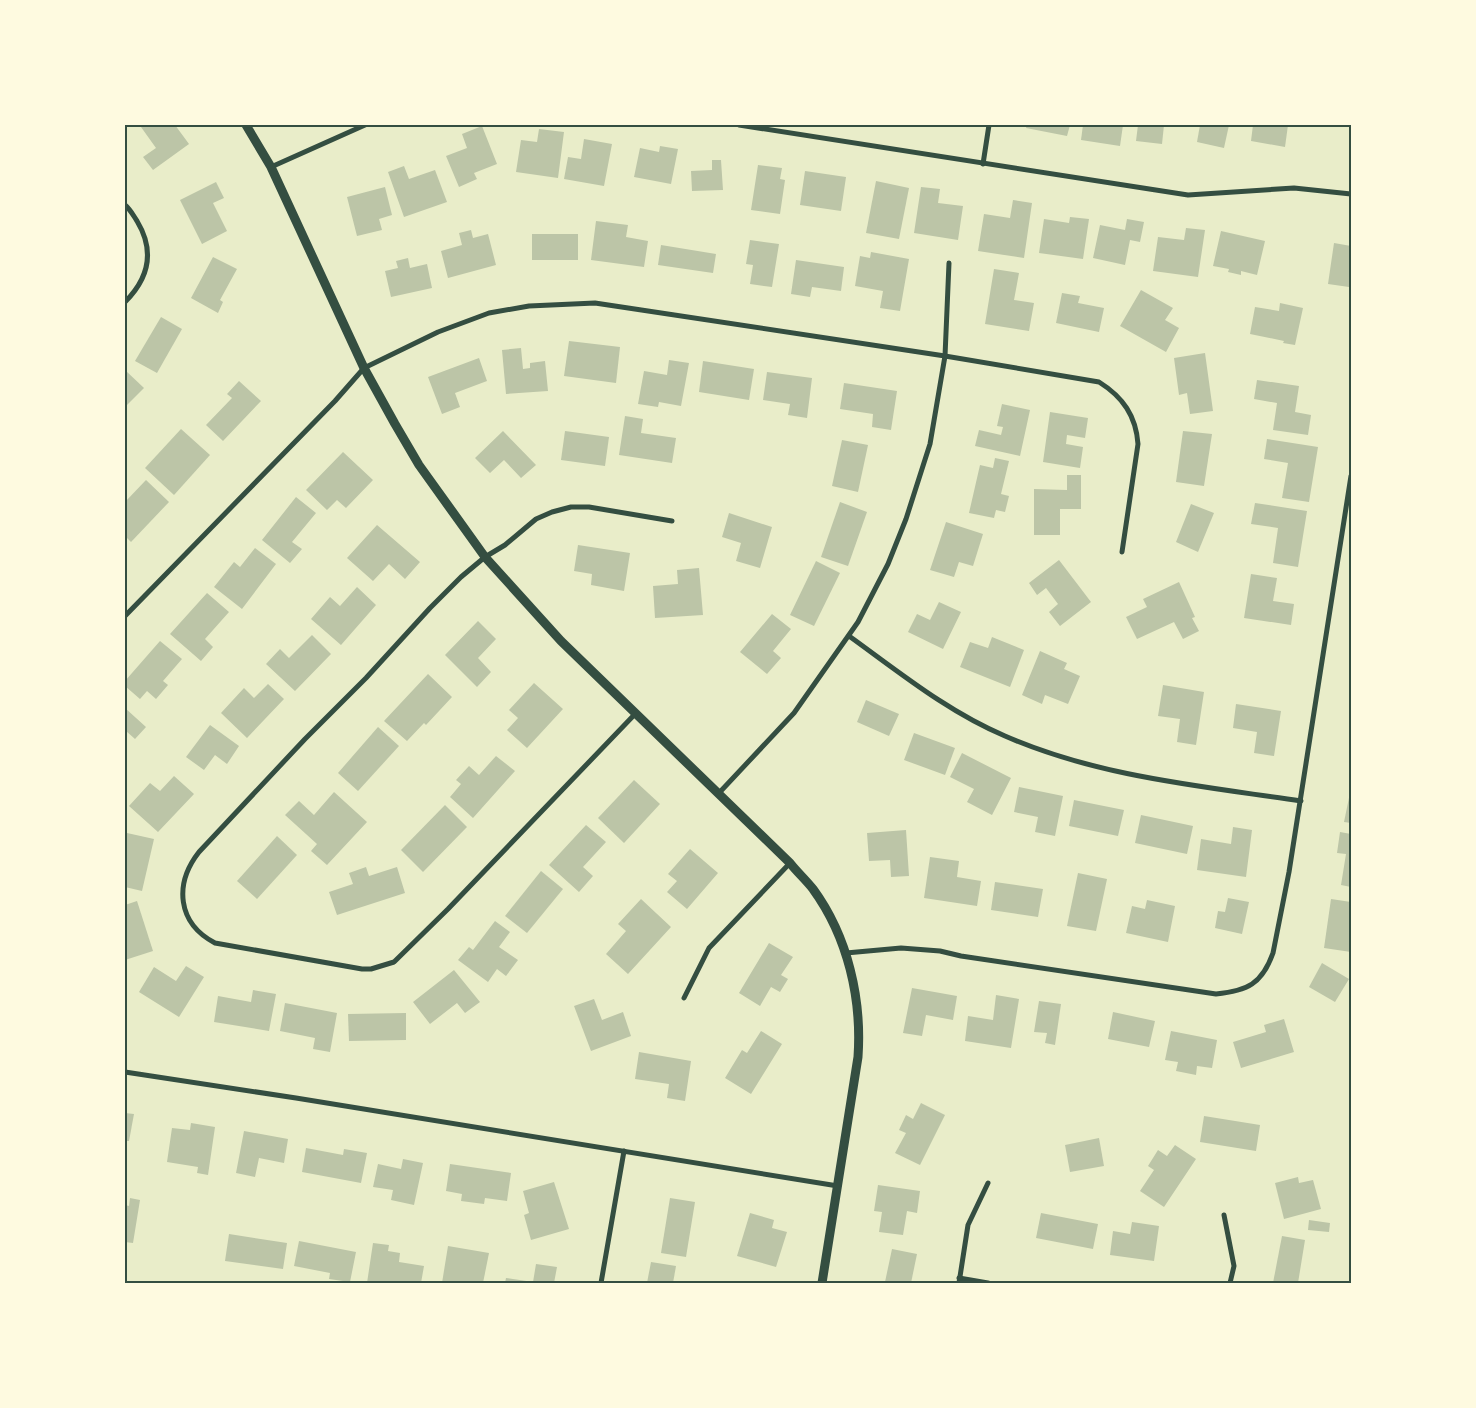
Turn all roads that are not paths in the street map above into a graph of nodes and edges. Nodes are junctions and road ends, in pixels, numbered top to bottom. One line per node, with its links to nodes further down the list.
1 (246, 125): 6 (street)
2 (365, 125): 6 (street)
3 (739, 125): 5 (street)
4 (989, 125): 5 (street)
5 (983, 164): 7 (street)
6 (271, 167): 12 (street)
7 (1351, 194)
8 (125, 205): 10 (street)
9 (949, 264): 11 (street)
10 (125, 302)
11 (945, 356): 12 (street); 15 (street); 18 (street)
12 (364, 368): 16 (street); 17 (street)
13 (1351, 476): 21 (street)
14 (672, 521): 16 (street)
15 (1122, 552)
16 (485, 557): 19 (street); 19 (street)
17 (125, 616)
18 (849, 636): 20 (street); 21 (street)
19 (636, 713): 20 (street)
20 (719, 793): 22 (street)
21 (1301, 801): 23 (street)
22 (790, 863): 23 (street); 24 (street)
23 (846, 953): 28 (street)
24 (684, 998)
25 (125, 1072): 26 (street)
26 (624, 1151): 28 (street); 31 (street)
27 (988, 1183): 30 (street)
28 (838, 1186): 32 (street)
29 (1224, 1215): 34 (street)
30 (959, 1281): 33 (street)
31 (601, 1283)
32 (822, 1283)
33 (988, 1283)
34 (1230, 1283)

